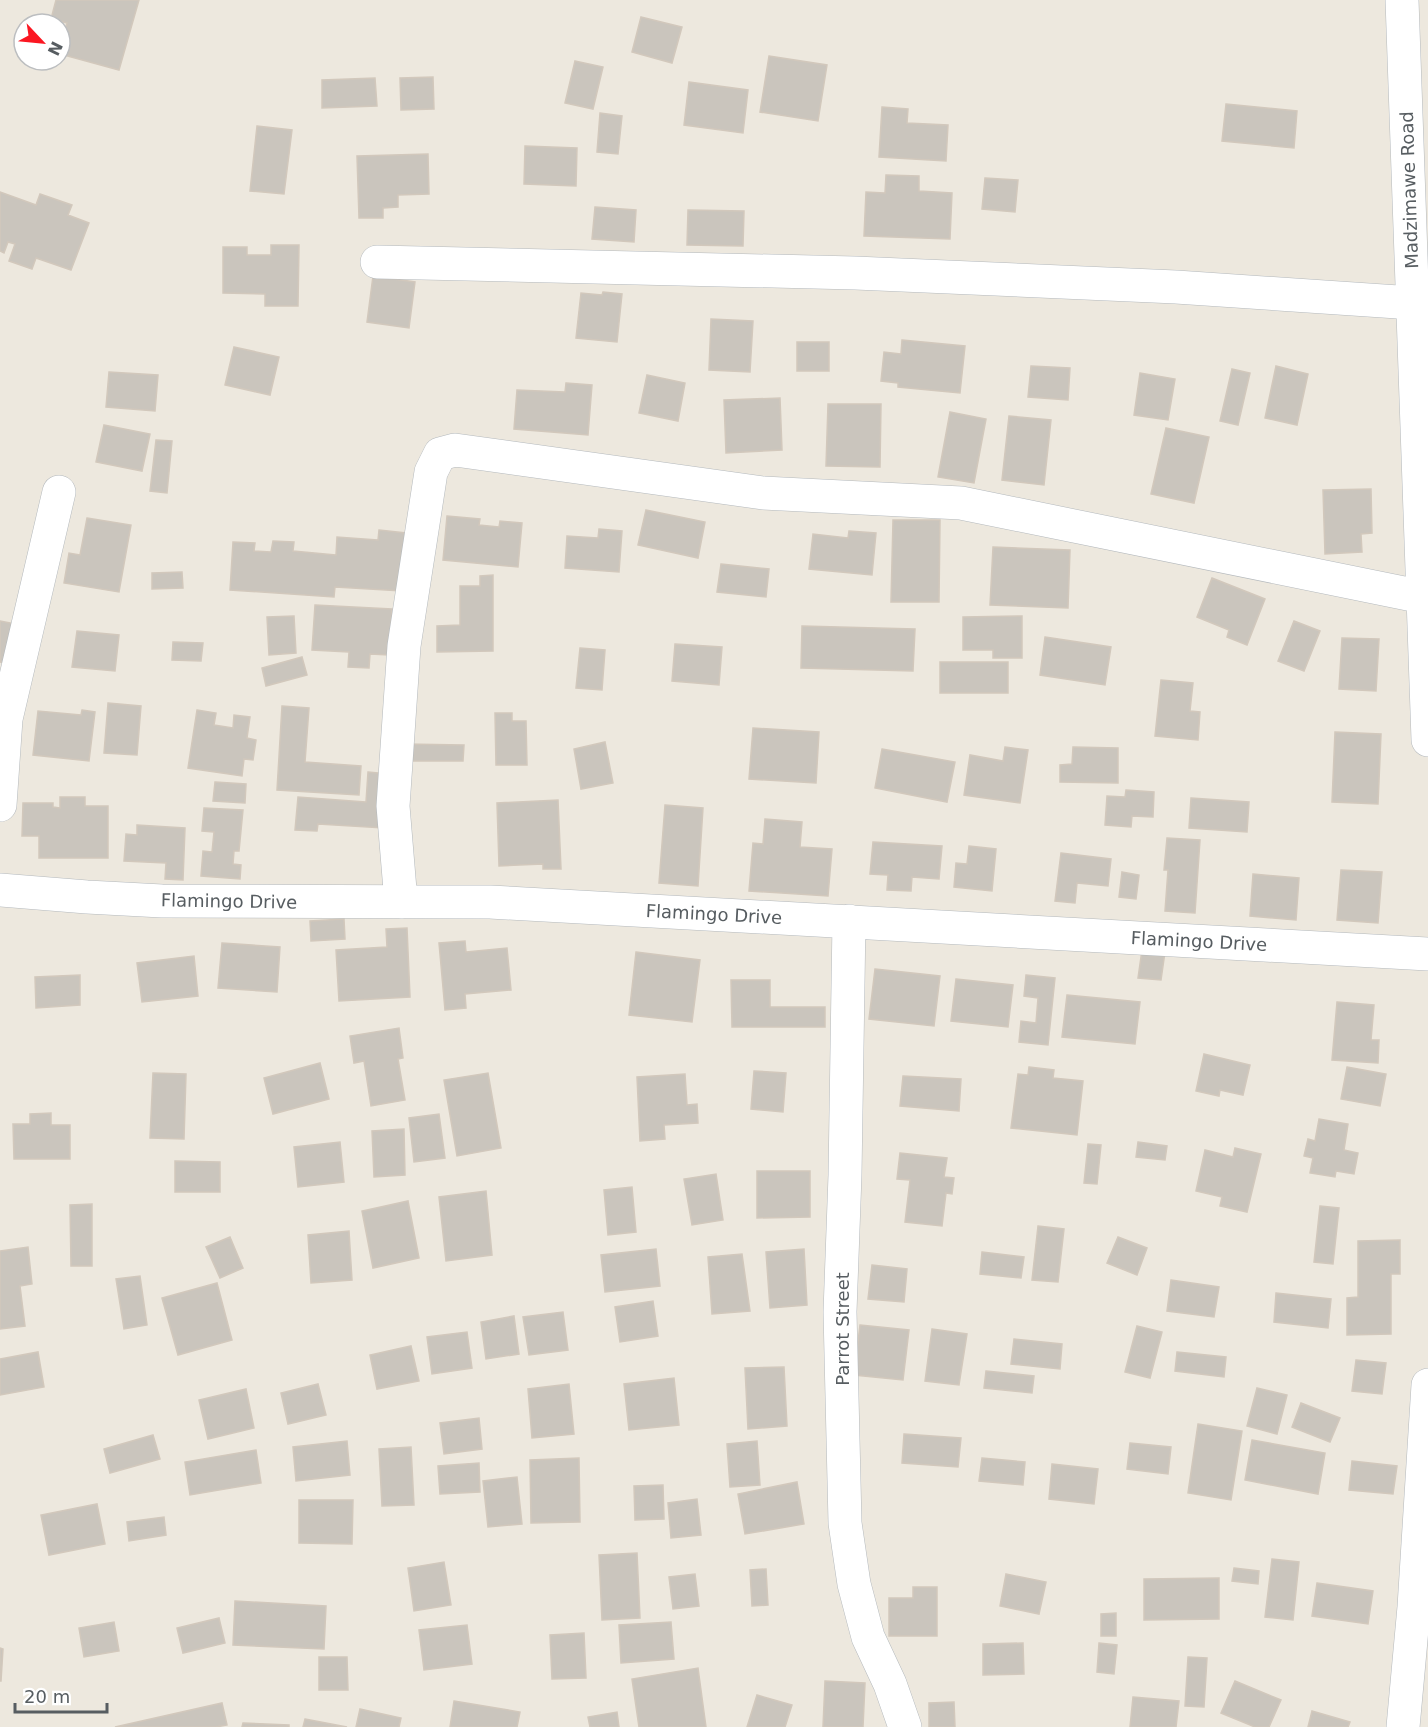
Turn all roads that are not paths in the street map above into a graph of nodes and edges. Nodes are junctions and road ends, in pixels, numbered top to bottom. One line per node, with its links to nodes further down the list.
1 (1402, 0): 3 (street, Madzimawe Road)
2 (377, 262): 3 (street)
3 (1413, 303): 5 (street, Madzimawe Road)
4 (59, 492): 7 (street)
5 (1423, 597): 6 (street, Madzimawe Road); 9 (street)
6 (1428, 740)
7 (0, 805)
8 (0, 890): 9 (street, Flamingo Drive)
9 (401, 903): 10 (street, Flamingo Drive)
10 (849, 921): 11 (street, Flamingo Drive); 13 (street, Parrot Street)
11 (1428, 954)
12 (1428, 1385): 14 (street)
13 (905, 1727)
14 (1403, 1727)

